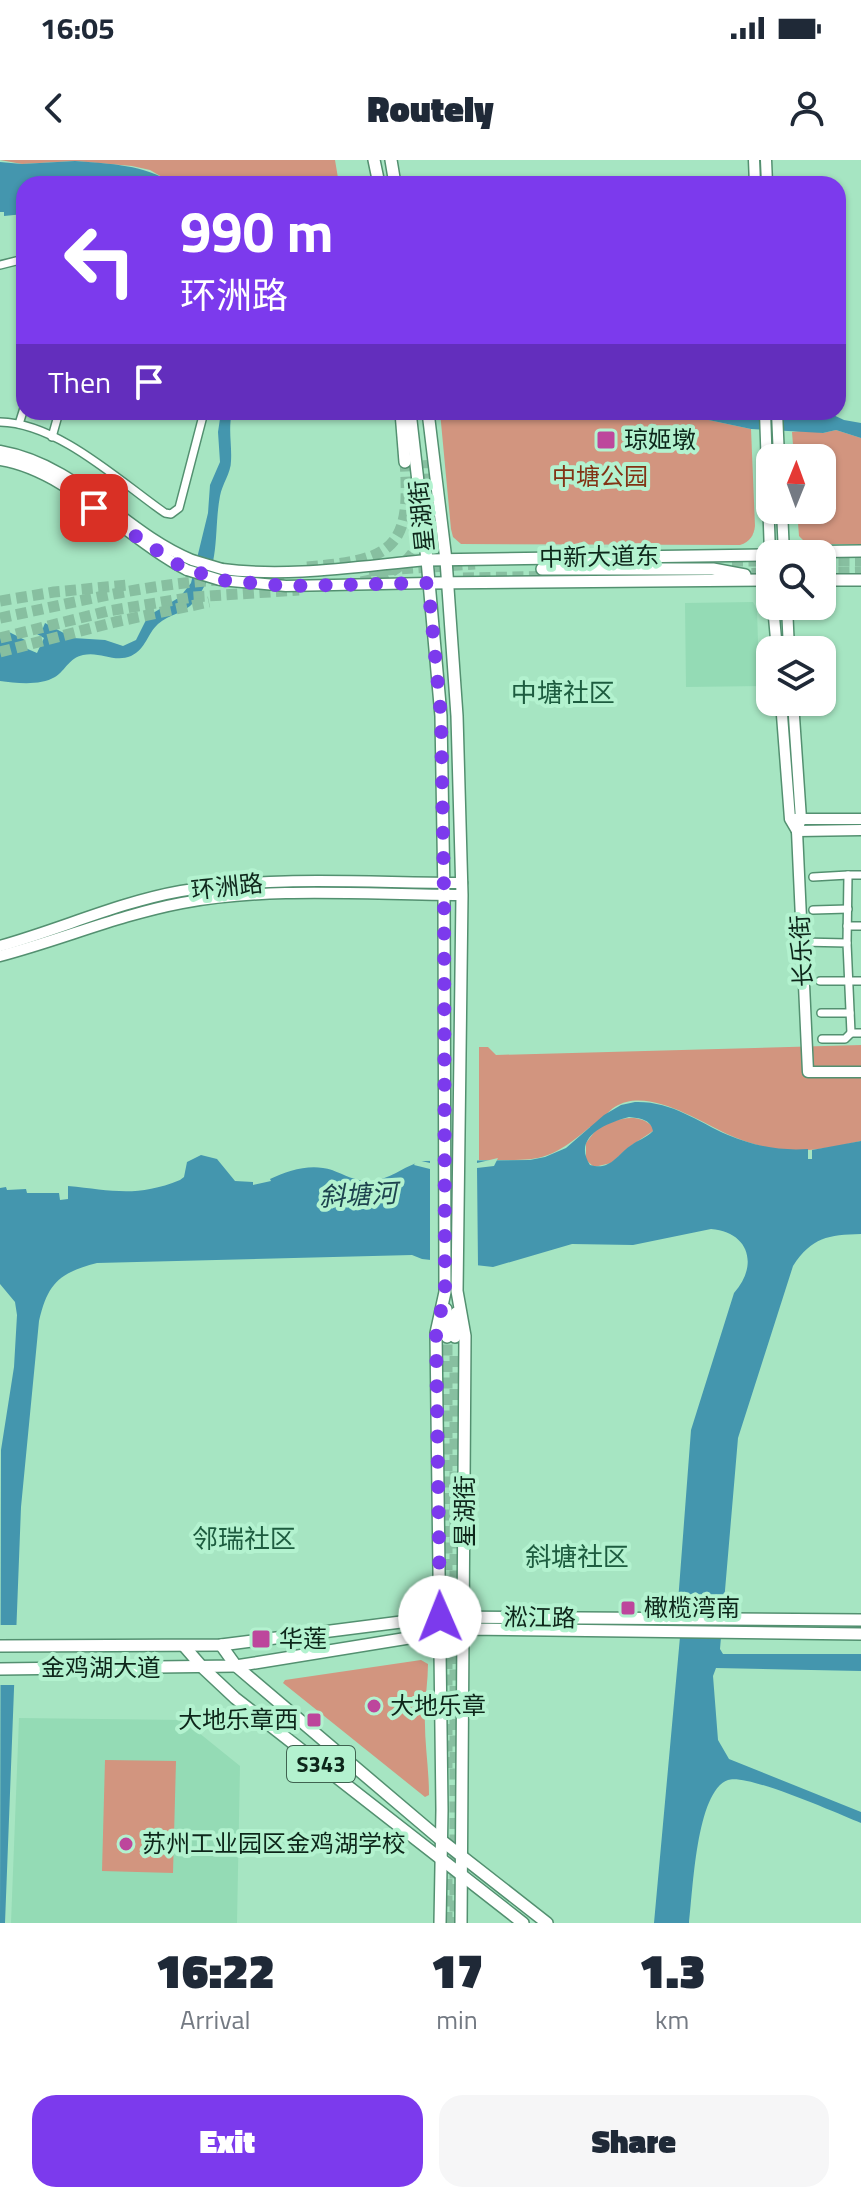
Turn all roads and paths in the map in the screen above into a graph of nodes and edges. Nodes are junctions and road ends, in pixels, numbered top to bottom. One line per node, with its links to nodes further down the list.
1 (20, 420): 11 (street)
2 (57, 420): 12 (street)
3 (202, 420): 12 (street)
4 (402, 420): 17 (main road)
5 (411, 420): 22 (main road, 星湖街)
6 (423, 420): 16 (main road)
7 (429, 420): 23 (main road, 星湖街)
8 (765, 420): 18 (street)
9 (777, 420): 13 (street)
10 (0, 422): 11 (street)
11 (19, 424): 12 (street)
12 (52, 437)
13 (778, 444)
14 (0, 451): 24 (street)
15 (0, 460): 24 (street)
16 (428, 460)
17 (405, 462)
18 (775, 540)
19 (861, 551): 20 (main road, 中新大道东)
20 (836, 552)
21 (756, 554): 23 (main road, 中新大道东)
22 (427, 560): 23 (main road, 中新大道东); 26 (street); 31 (main road, 星湖街)
23 (446, 560): 32 (main road, 星湖街)
24 (190, 565): 26 (street, bridge)
25 (542, 569): 27 (main road)
26 (221, 575): 31 (street)
27 (756, 577)
28 (756, 580): 32 (main road, 中新大道东)
29 (836, 580): 30 (main road)
30 (861, 580)
31 (428, 583): 32 (main road, 中新大道东); 42 (main road, 星湖街)
32 (448, 583): 43 (main road, 星湖街)
33 (783, 716): 35 (street, 长乐街)
34 (793, 716): 35 (street, 长乐街)
35 (795, 819): 36 (street); 38 (street, 长乐街)
36 (861, 819)
37 (861, 830): 38 (street)
38 (797, 831): 48 (street, 长乐街)
39 (848, 875): 40 (street); 41 (street); 44 (street)
40 (861, 875)
41 (813, 877)
42 (444, 889): 43 (street, 环洲路); 50 (street, 环洲路); 51 (street, 环洲路); 61 (main road, 星湖街)
43 (462, 889): 61 (main road, 星湖街)
44 (848, 909): 45 (street); 46 (street)
45 (813, 910)
46 (847, 926): 47 (street); 49 (street)
47 (861, 926)
48 (802, 942): 49 (street); 60 (street, 长乐街)
49 (847, 943): 53 (street)
50 (0, 946)
51 (0, 956)
52 (820, 981): 53 (street)
53 (849, 981): 54 (street); 56 (street)
54 (861, 981)
55 (821, 1013): 56 (street)
56 (850, 1013): 57 (street)
57 (851, 1033): 58 (street); 59 (street)
58 (861, 1033)
59 (822, 1039)
60 (861, 1072)
61 (451, 1292): 62 (main road, 星湖街); 63 (main road, 星湖街); 65 (main road, 星湖街)
62 (451, 1337)
63 (440, 1617): 65 (main road, 淞江路); 67 (main road, 星湖街); 69 (main road, 淞江路)
64 (861, 1620): 66 (main road, 淞江路)
65 (464, 1623): 66 (main road, 淞江路); 67 (main road, 淞江路); 76 (main road, 星湖街)
66 (676, 1626): 68 (main road, 淞江路)
67 (440, 1634): 72 (main road, 淞江路); 75 (main road, 星湖街)
68 (861, 1634)
69 (221, 1645): 71 (main road, 金鸡湖大道); 72 (main road, S343)
70 (0, 1646): 71 (main road, 金鸡湖大道)
71 (184, 1646): 73 (main road, 金鸡湖大道 / S343)
72 (236, 1666): 73 (main road, 金鸡湖大道); 75 (main road, S343)
73 (203, 1668): 74 (main road, 金鸡湖大道); 77 (main road, 金鸡湖大道 / S343)
74 (0, 1669)
75 (441, 1840): 76 (main road, S343); 77 (main road, 星湖街)
76 (461, 1855): 78 (main road, 星湖街); 82 (main road, S343)
77 (441, 1858): 78 (main road, 金鸡湖大道 / S343); 79 (main road, 星湖街)
78 (461, 1873): 80 (main road, 星湖街); 81 (main road, 金鸡湖大道 / S343)
79 (440, 1923)
80 (461, 1923)
81 (523, 1923)
82 (547, 1923)

